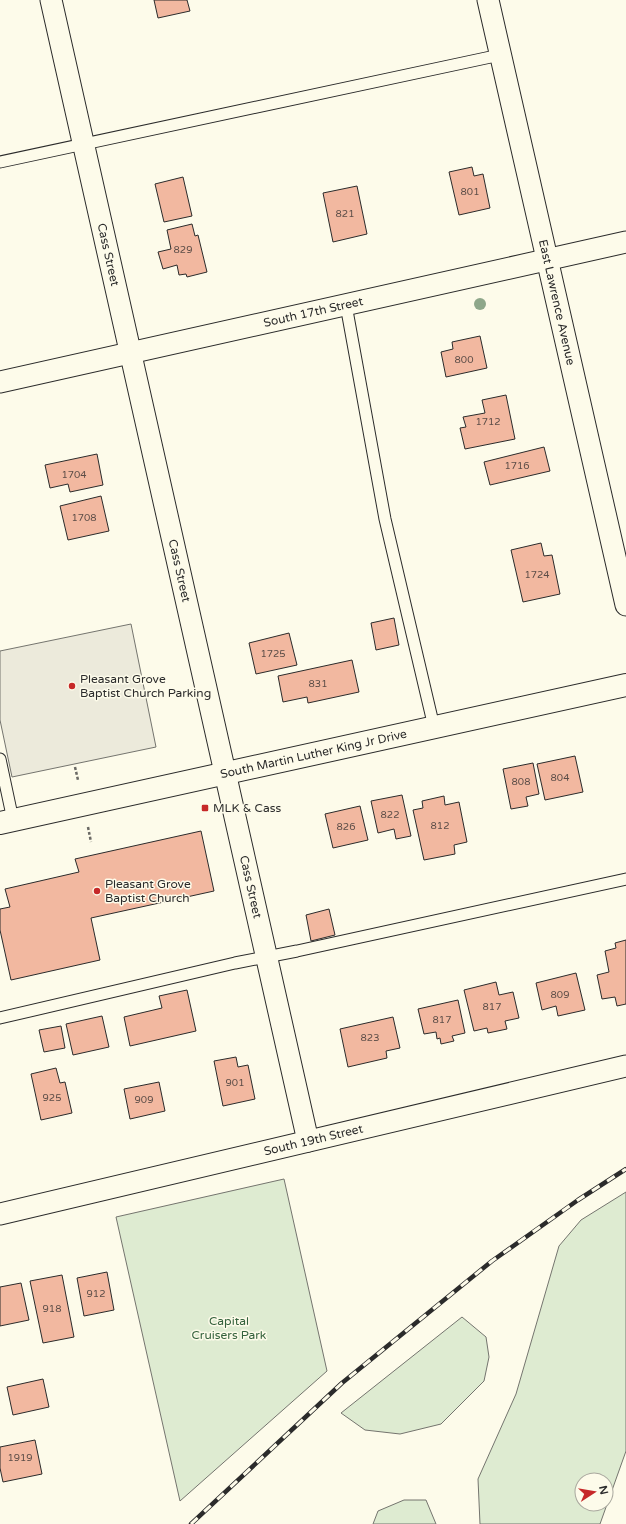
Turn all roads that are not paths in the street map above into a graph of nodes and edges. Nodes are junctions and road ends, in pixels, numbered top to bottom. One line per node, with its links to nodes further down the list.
1 (51, 0): 4 (street, Cass Street)
2 (488, 0): 3 (street, East Lawrence Avenue)
3 (500, 55): 4 (lane); 7 (street, East Lawrence Avenue)
4 (83, 144): 5 (lane); 9 (street, Cass Street)
5 (0, 162)
6 (626, 242): 7 (street, South 17th Street)
7 (547, 260): 8 (street, South 17th Street); 11 (street, East Lawrence Avenue)
8 (346, 305): 9 (street, South 17th Street); 13 (lane)
9 (130, 352): 10 (street, South 17th Street); 15 (street, Cass Street)
10 (0, 382)
11 (626, 605)
12 (626, 685): 13 (street, South Martin Luther King Jr Drive)
13 (434, 727): 15 (street, South Martin Luther King Jr Drive)
14 (0, 759): 16 (lane)
15 (225, 773): 16 (street, South Martin Luther King Jr Drive); 18 (street, Cass Street)
16 (6, 821)
17 (626, 879): 18 (lane)
18 (266, 958): 19 (lane); 21 (street, Cass Street)
19 (0, 1018)
20 (626, 1066): 21 (street, South 19th Street)
21 (308, 1142): 22 (street, South 19th Street)
22 (0, 1214)

